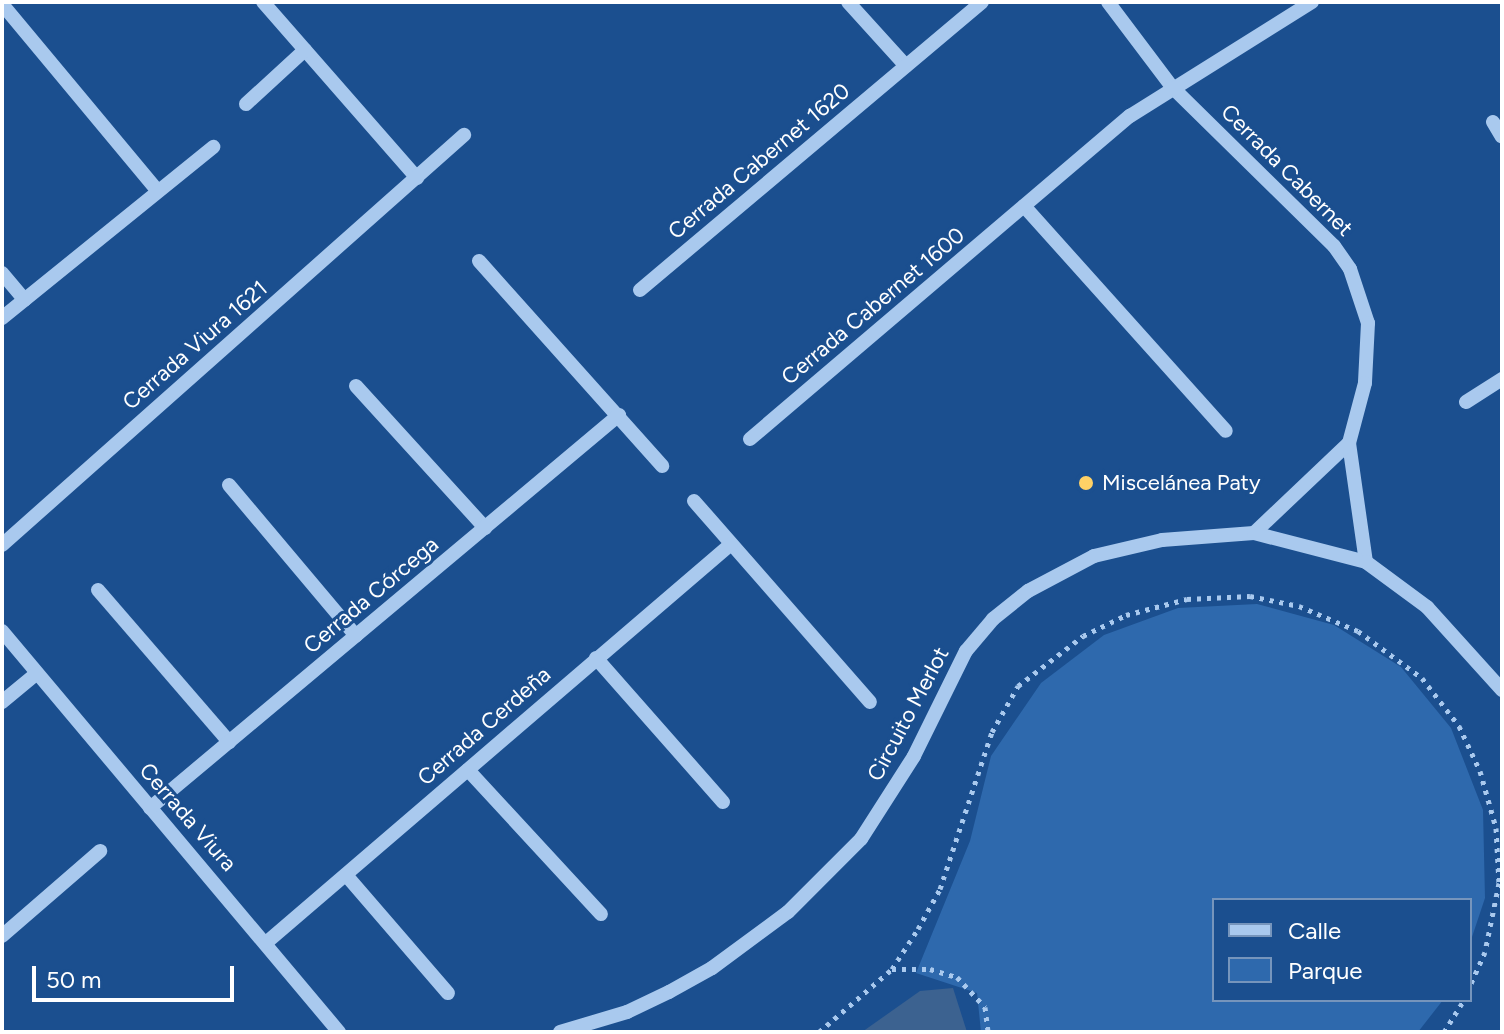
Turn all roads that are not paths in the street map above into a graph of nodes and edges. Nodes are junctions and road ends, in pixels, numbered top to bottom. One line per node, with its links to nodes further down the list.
1 (263, 2): 7 (street)
2 (848, 2): 8 (street)
3 (982, 2): 8 (street, Cerrada Cabernet 1620)
4 (1108, 2): 9 (street, Cerrada Cabernet)
5 (1312, 2): 9 (street, Cerrada Cabernet 1600)
6 (2, 4): 16 (street)
7 (305, 50): 10 (street); 15 (street)
8 (906, 66): 20 (street, Cerrada Cabernet 1620)
9 (1172, 87): 17 (street, Cerrada Cabernet 1600); 29 (street, Cerrada Cabernet)
10 (246, 104)
11 (1493, 122): 13 (street)
12 (464, 135): 15 (street, Cerrada Viura 1621)
13 (1502, 137)
14 (213, 147): 16 (street)
15 (417, 178): 36 (street, Cerrada Viura 1621)
16 (157, 190): 21 (street)
17 (1024, 206): 27 (street); 28 (street, Cerrada Cabernet 1600)
18 (479, 261): 26 (street)
19 (2, 273): 21 (street)
20 (640, 290)
21 (25, 300): 22 (street)
22 (2, 318)
23 (1502, 379): 25 (street)
24 (356, 386): 33 (street)
25 (1466, 402)
26 (619, 415): 30 (street); 33 (street, Cerrada Córcega)
27 (1226, 431)
28 (750, 439)
29 (1349, 443): 34 (street); 37 (street, Cerrada Cabernet)
30 (662, 466)
31 (229, 485): 40 (street)
32 (694, 501): 35 (street)
33 (485, 528): 40 (street, Cerrada Córcega)
34 (1254, 533): 37 (street, Circuito Merlot); 58 (street, Circuito Merlot)
35 (731, 544): 41 (street, Cerrada Cerdeña); 46 (street)
36 (2, 545)
37 (1366, 562): 42 (street, Circuito Merlot)
38 (98, 590): 47 (street)
39 (2, 631): 43 (street, Cerrada Viura)
40 (356, 636): 47 (street, Cerrada Córcega)
41 (596, 658): 48 (street, Cerrada Cerdeña); 49 (street)
42 (1496, 666): 44 (street, Circuito Merlot)
43 (37, 673): 45 (street); 50 (street, Cerrada Viura)
44 (1502, 690)
45 (2, 702)
46 (870, 702)
47 (229, 742): 50 (street, Cerrada Córcega)
48 (468, 770): 52 (street, Cerrada Cerdeña); 53 (street)
49 (723, 802)
50 (150, 808): 55 (street, Cerrada Viura)
51 (100, 851): 54 (street)
52 (346, 875): 55 (street, Cerrada Cerdeña); 56 (street)
53 (601, 914)
54 (2, 936)
55 (267, 942): 57 (street, Cerrada Viura)
56 (448, 993)
57 (339, 1032)
58 (560, 1032)

